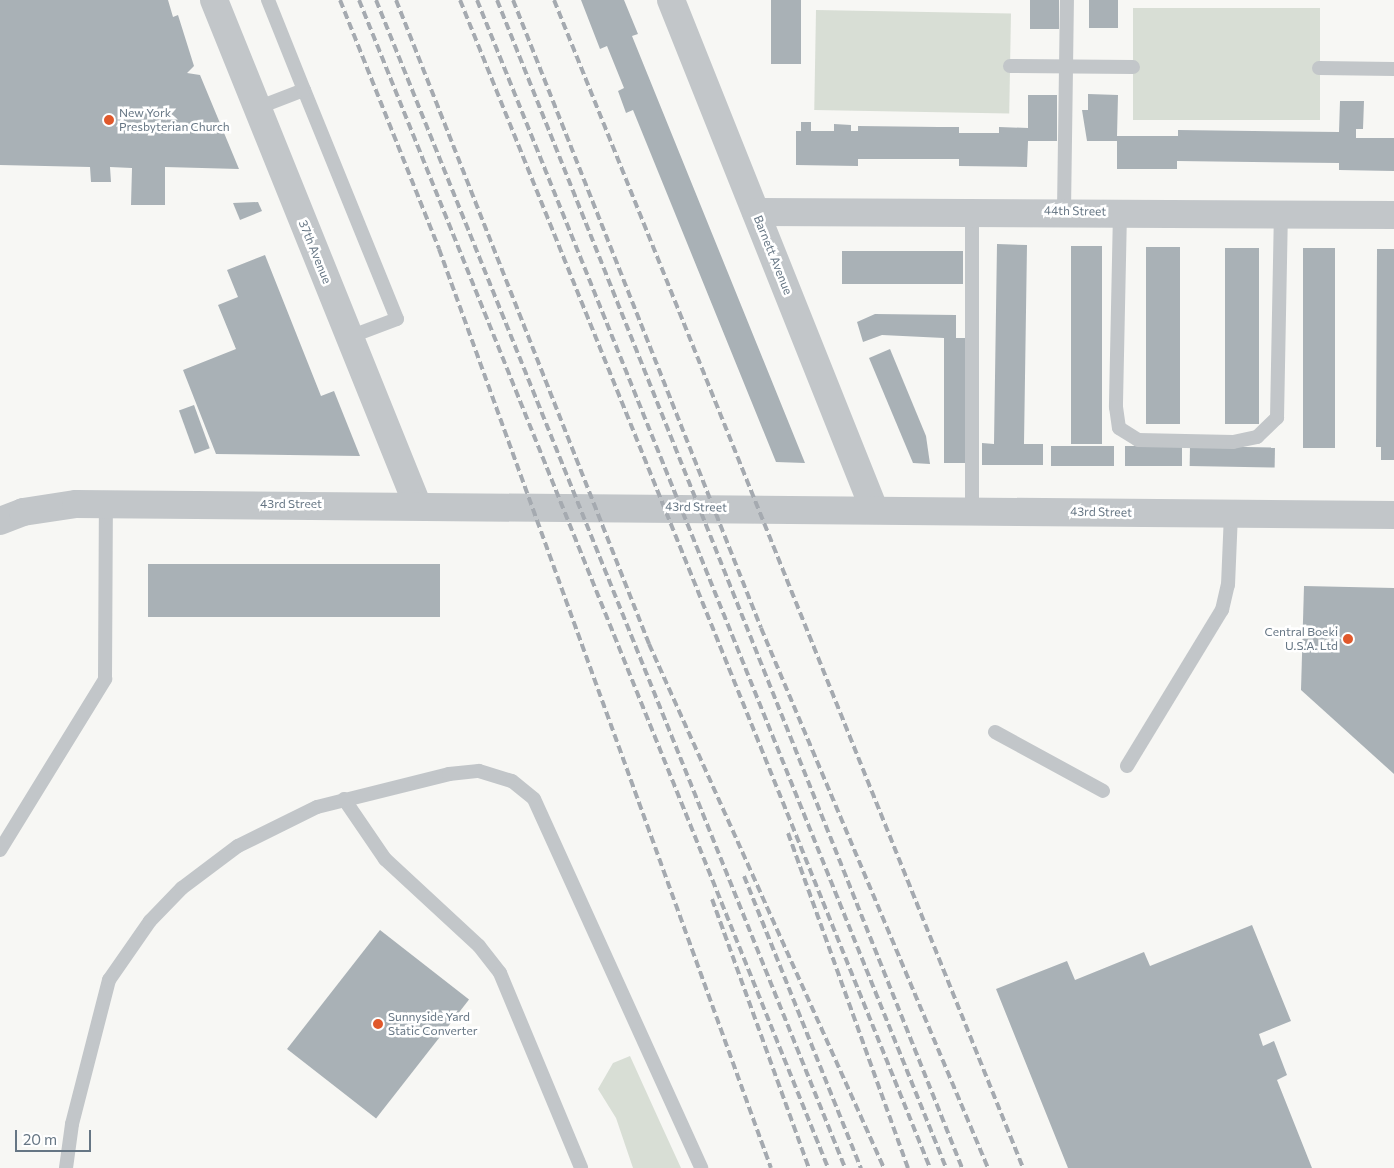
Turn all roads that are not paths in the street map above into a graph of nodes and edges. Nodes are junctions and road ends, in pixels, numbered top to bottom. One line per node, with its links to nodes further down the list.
1 (214, 0): 11 (street, 37th Avenue)
2 (268, 0): 10 (lane)
3 (671, 0): 14 (street, Barnett Avenue)
4 (1067, 0): 6 (lane)
5 (1010, 66): 6 (lane)
6 (1066, 67): 7 (lane); 13 (lane)
7 (1133, 67)
8 (1319, 68): 9 (lane)
9 (1394, 69)
10 (304, 90): 11 (lane); 18 (lane)
11 (257, 108): 18 (street, 37th Avenue)
12 (972, 210): 13 (street, 44th Street); 14 (street, 44th Street); 22 (lane)
13 (1064, 211): 15 (street, 44th Street)
14 (756, 212): 21 (street, Barnett Avenue)
15 (1120, 212): 16 (street, 44th Street); 16 (lane)
16 (1281, 214): 17 (street, 44th Street)
17 (1394, 215)
18 (349, 337): 20 (street, 37th Avenue)
19 (106, 504): 20 (street, 43rd Street); 25 (street, 43rd Street); 30 (lane)
20 (417, 504): 21 (street, 43rd Street)
21 (874, 509): 22 (street, 43rd Street)
22 (972, 510): 23 (street, 43rd Street)
23 (1230, 513): 24 (street, 43rd Street); 27 (lane)
24 (1394, 515)
25 (0, 520)
26 (995, 732): 28 (lane)
27 (1127, 766)
28 (1103, 790)
29 (344, 799): 31 (lane); 32 (lane); 33 (lane)
30 (0, 850)
31 (66, 1168)
32 (581, 1168)
33 (701, 1168)

